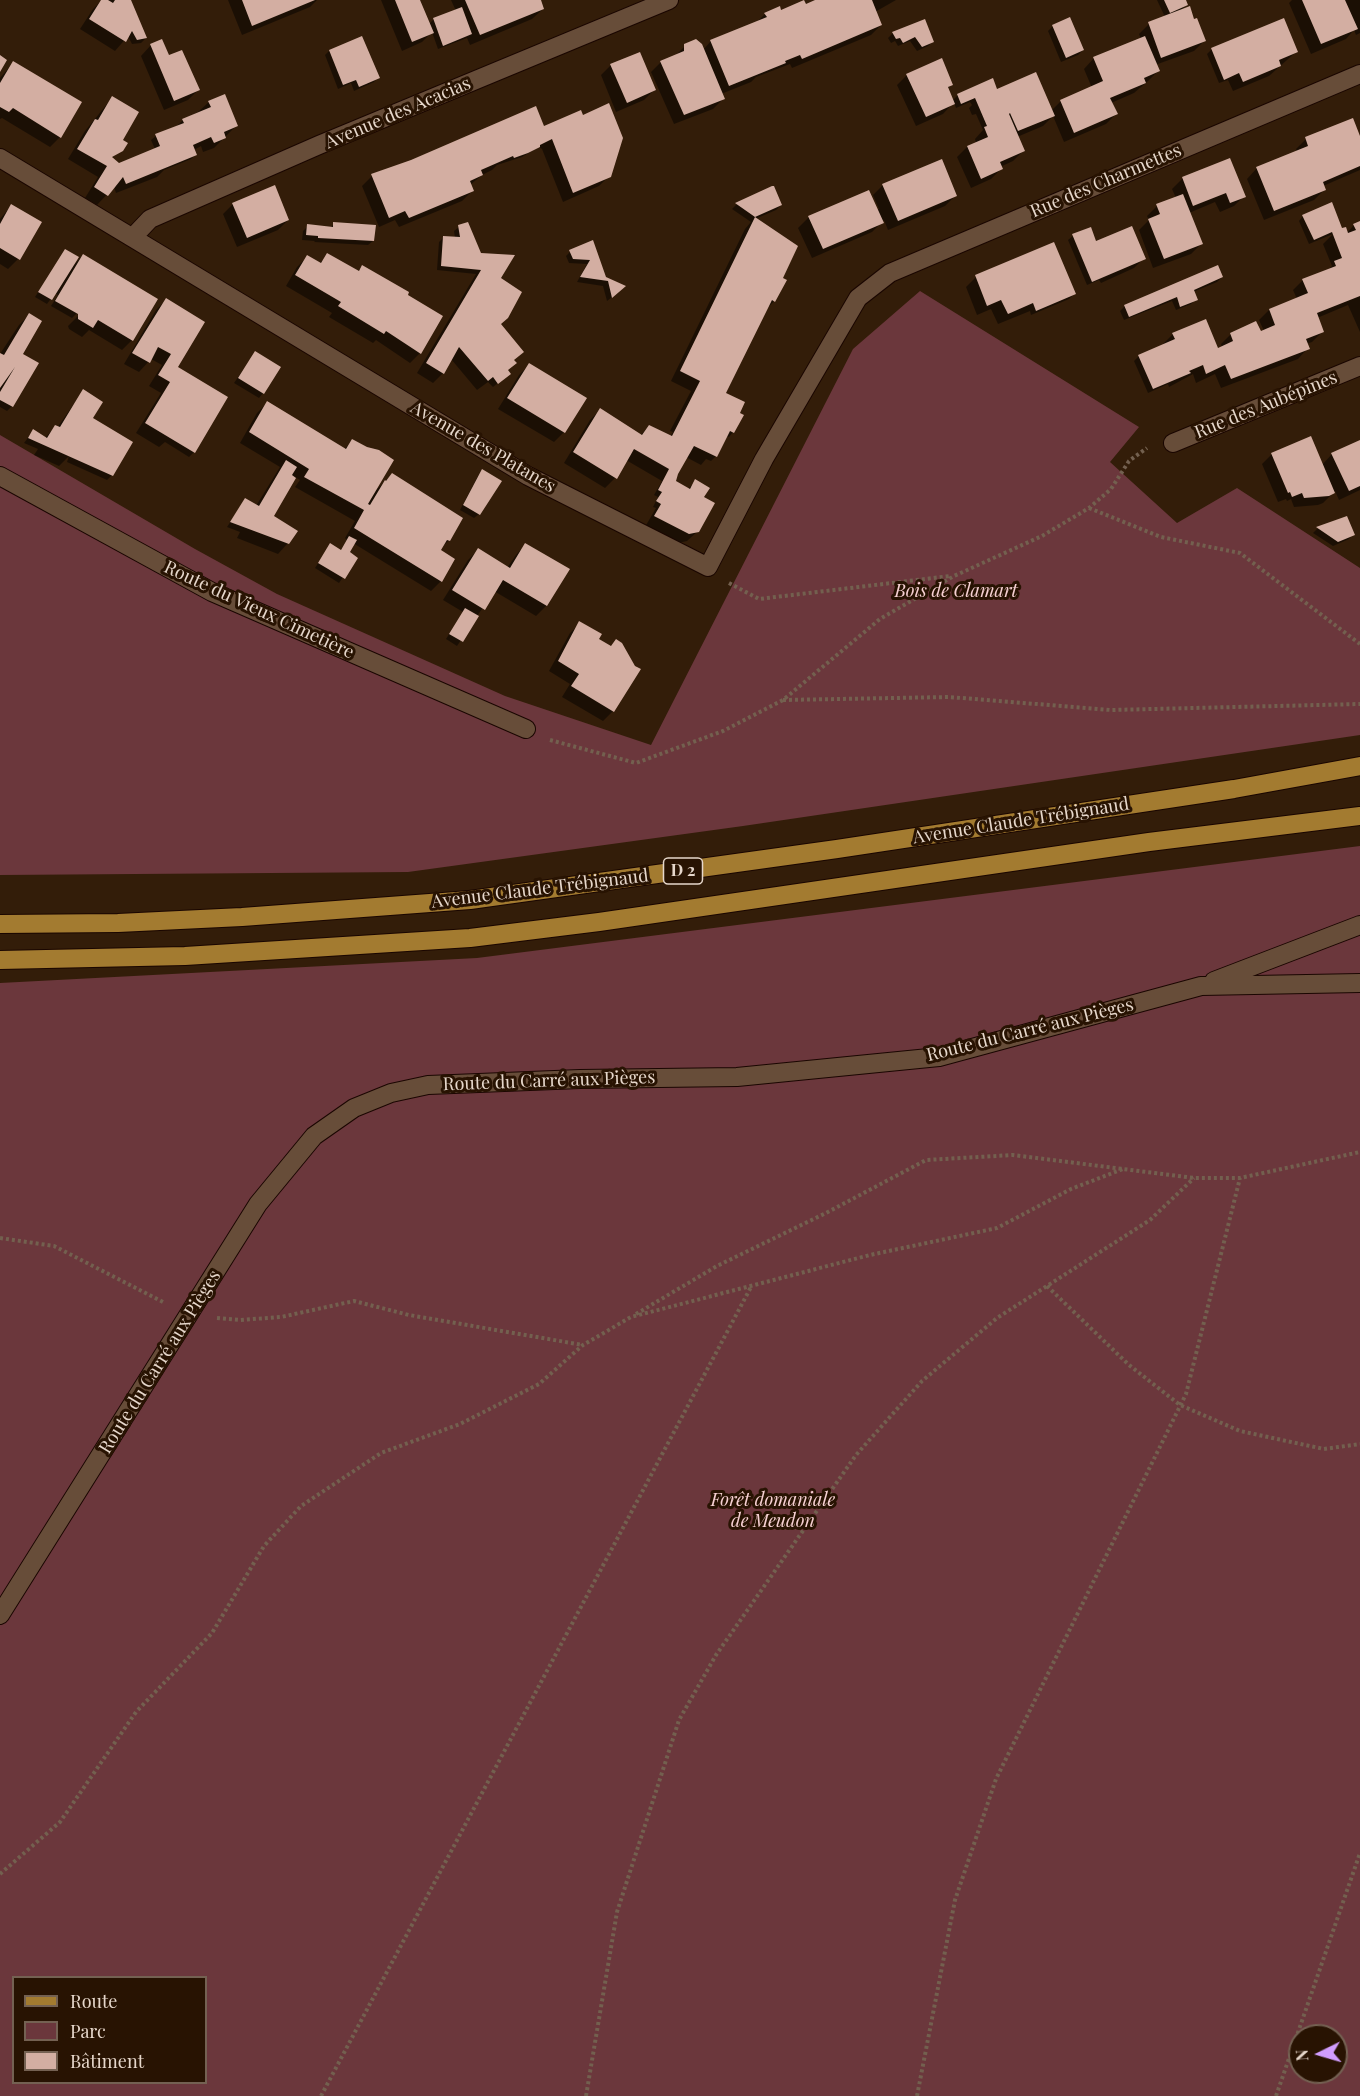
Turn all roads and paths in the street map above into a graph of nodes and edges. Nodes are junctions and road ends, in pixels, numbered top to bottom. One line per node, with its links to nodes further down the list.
1 (669, 0): 4 (street, Avenue des Acacias)
2 (1360, 74): 9 (street, Rue des Charmettes)
3 (0, 158): 4 (street, Avenue des Platanes)
4 (133, 237): 9 (street, Avenue des Platanes)
5 (1360, 366): 6 (street, Rue des Aubépines)
6 (1173, 443): 8 (path)
7 (0, 476): 14 (street, Route du Vieux Cimetière)
8 (1089, 508): 10 (path); 11 (path)
9 (708, 567): 10 (path)
10 (954, 576): 12 (path)
11 (1360, 644)
12 (783, 700): 13 (path); 14 (path)
13 (1360, 704)
14 (526, 729)
15 (1360, 766): 17 (main road, Avenue Claude Trébignaud / D 2)
16 (1360, 816): 19 (main road, D 2)
17 (0, 924)
18 (1360, 925): 21 (street)
19 (0, 960)
20 (1360, 983): 21 (street, Route du Carré aux Pièges)
21 (1201, 986): 29 (street, Route du Carré aux Pièges)
22 (1360, 1152): 25 (path)
23 (1123, 1169): 24 (path); 28 (path); 30 (path)
24 (1194, 1178): 25 (path); 27 (path)
25 (1240, 1178): 32 (path)
26 (0, 1238): 29 (path)
27 (1047, 1286): 32 (path); 38 (path)
28 (750, 1287): 30 (path); 37 (path)
29 (189, 1316): 31 (path); 34 (street, Route du Carré aux Pièges)
30 (631, 1317): 31 (path)
31 (583, 1345): 36 (path)
32 (1180, 1405): 33 (path); 39 (path)
33 (1360, 1444)
34 (0, 1615)
35 (1360, 1853): 40 (path)
36 (0, 1874)
37 (321, 2096)
38 (586, 2096)
39 (917, 2096)
40 (1276, 2096)

